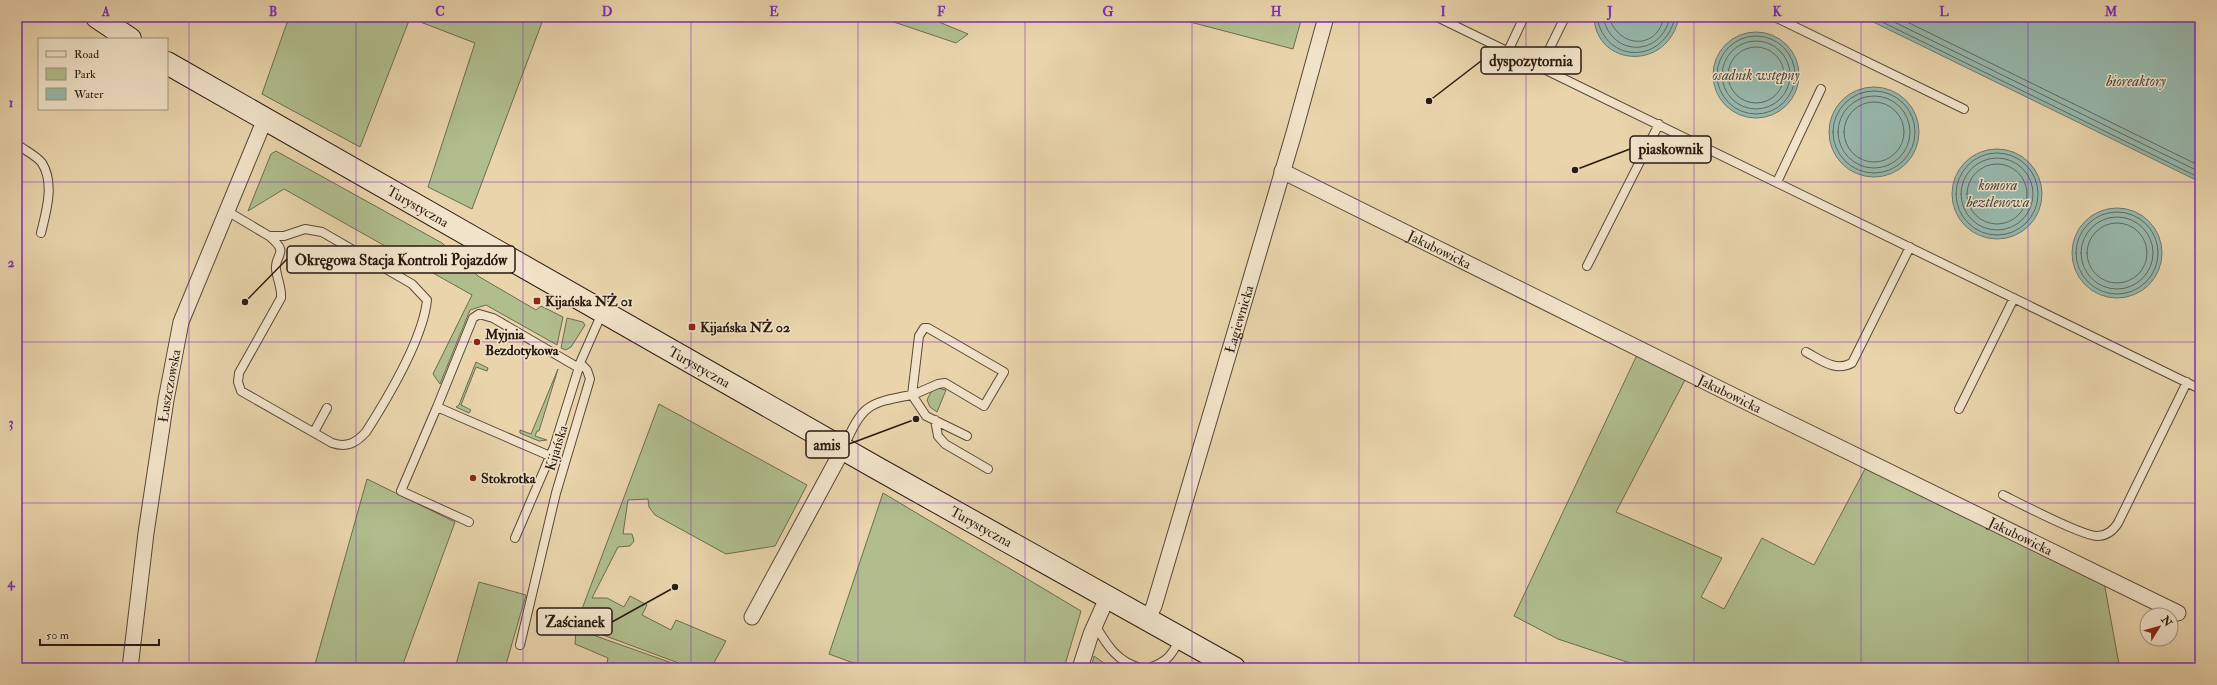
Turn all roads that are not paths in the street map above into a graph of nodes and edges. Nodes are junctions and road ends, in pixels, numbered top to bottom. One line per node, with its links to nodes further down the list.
1 (97, 17): 7 (main road)
2 (1326, 17): 16 (street, Łagiewnicka)
3 (1437, 17): 8 (lane)
4 (1524, 17): 8 (lane)
5 (1565, 17): 10 (lane)
6 (1775, 17): 12 (lane)
7 (128, 38)
8 (1508, 51): 10 (lane)
9 (168, 64): 13 (main road, Turystyczna)
10 (1541, 66): 14 (lane)
11 (1821, 90): 17 (lane)
12 (1964, 109)
13 (266, 119): 18 (street, Łuszczowska); 24 (main road, Turystyczna)
14 (1659, 124): 17 (lane); 22 (lane)
15 (17, 144): 19 (lane)
16 (1282, 171): 43 (street, Jakubowicka); 45 (street, Łagiewnicka)
17 (1777, 182): 21 (lane)
18 (227, 211): 20 (lane); 49 (street, Łuszczowska)
19 (40, 233)
20 (269, 236): 34 (lane); 34 (lane)
21 (1910, 247): 23 (lane); 25 (lane)
22 (1587, 266)
23 (2014, 298): 27 (lane); 32 (lane)
24 (603, 312): 26 (lane); 36 (main road, Turystyczna)
25 (1806, 352)
26 (580, 365): 30 (lane); 37 (lane); 48 (lane, Kijańska)
27 (2187, 382): 28 (lane); 39 (lane)
28 (2200, 389)
29 (912, 395): 29 (lane); 33 (lane); 36 (lane)
30 (437, 407): 37 (lane); 40 (lane)
31 (327, 408): 34 (lane)
32 (1959, 409)
33 (935, 420): 35 (lane); 38 (lane)
34 (314, 432)
35 (968, 436)
36 (843, 449): 42 (main road, Turystyczna); 44 (street)
37 (550, 456): 41 (lane)
38 (988, 468)
39 (2003, 496)
40 (469, 522)
41 (516, 538)
42 (1107, 598): 45 (main road, Turystyczna); 46 (street)
43 (2166, 607)
44 (752, 617)
45 (1147, 620): 47 (main road, Turystyczna)
46 (1095, 625): 50 (street); 51 (lane)
47 (1180, 638): 52 (lane); 53 (main road, Turystyczna)
48 (520, 645)
49 (130, 668)
50 (1080, 668)
51 (1141, 668)
52 (1149, 668)
53 (1234, 668)

